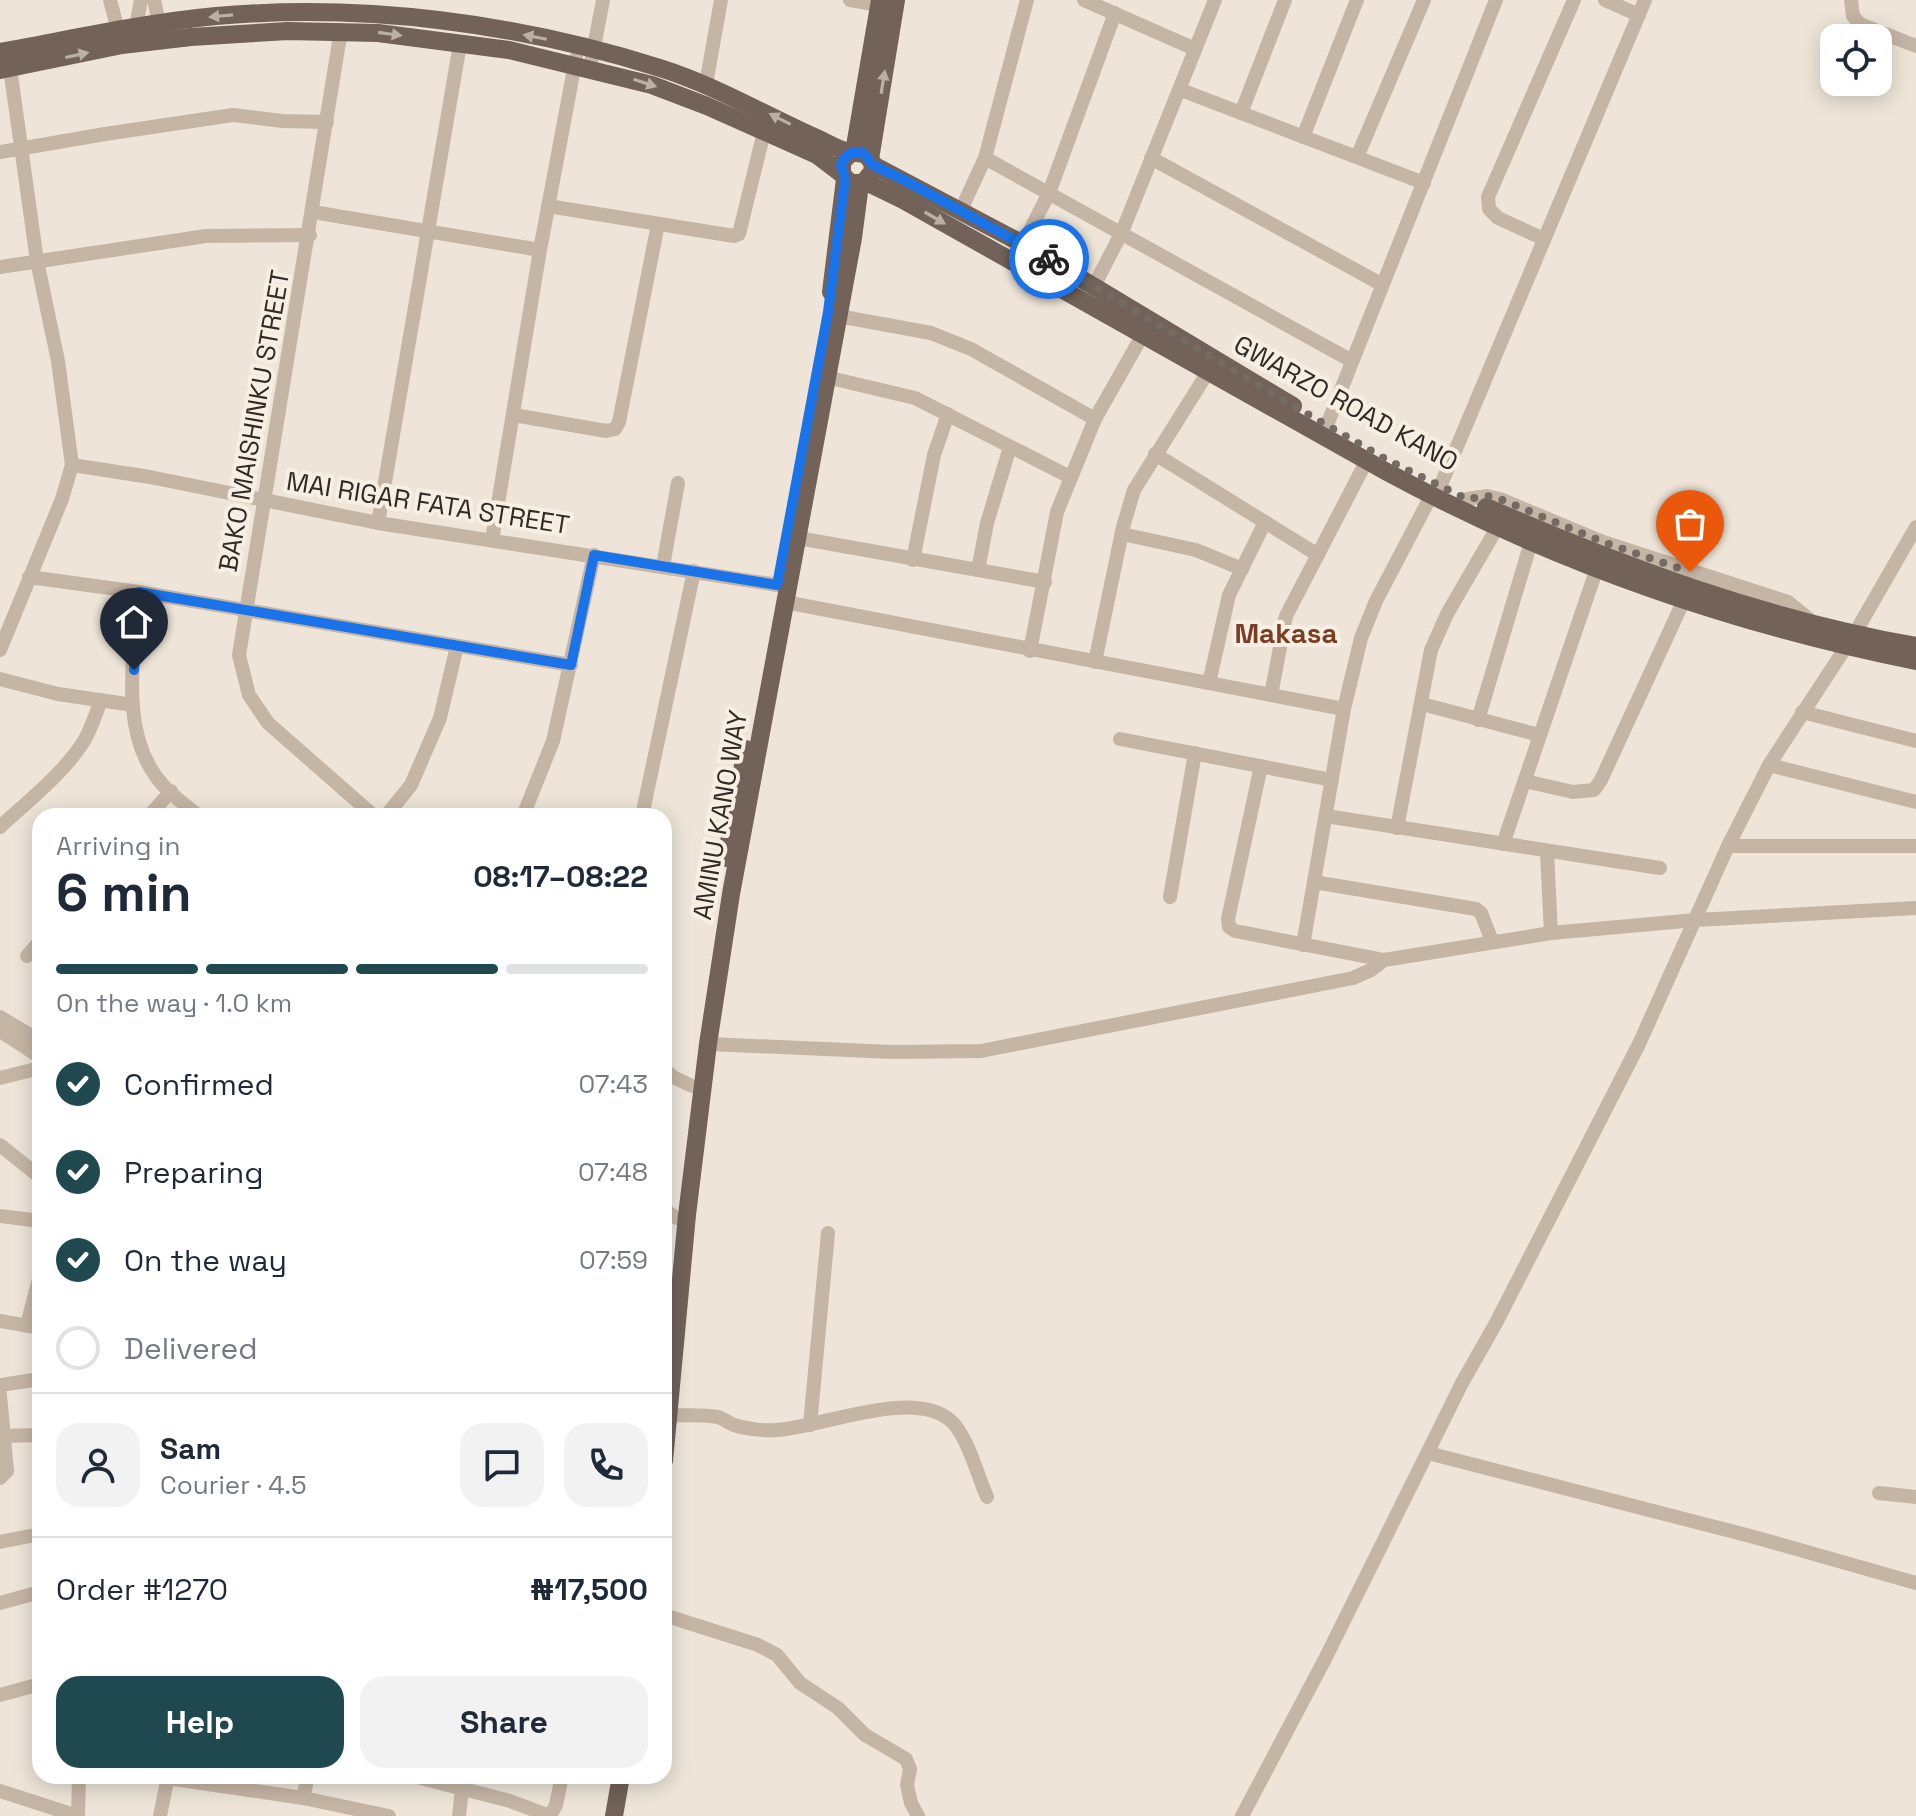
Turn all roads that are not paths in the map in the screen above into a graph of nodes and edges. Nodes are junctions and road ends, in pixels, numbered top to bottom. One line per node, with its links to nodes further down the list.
1 (110, 0): 23 (street)
2 (141, 0): 23 (street)
3 (154, 0): 22 (street)
4 (603, 0): 28 (street)
5 (721, 0): 30 (street)
6 (850, 0): 18 (street)
7 (1027, 0): 39 (street)
8 (1084, 0): 20 (street)
9 (1215, 0): 27 (street)
10 (1285, 0): 32 (street)
11 (1357, 0): 35 (street)
12 (1424, 0): 38 (street)
13 (1496, 0): 42 (street)
14 (1574, 0): 51 (street)
15 (1605, 0): 21 (street)
16 (1645, 0): 21 (street)
17 (1851, 0): 26 (street)
18 (885, 2): 41 (main road)
19 (315, 6): 22 (main road, one-way to 22); 28 (main road, one-way to 19)
20 (1115, 13): 27 (street); 43 (street)
21 (1639, 15): 51 (street)
22 (159, 23): 23 (main road)
23 (127, 28): 29 (main road)
24 (341, 30): 25 (main road, one-way to 25); 29 (main road, one-way to 24); 33 (street, BAKO MAISHINKU STREET)
25 (460, 44): 28 (main road); 48 (street)
26 (1916, 46)
27 (1195, 49): 31 (street)
28 (584, 57): 30 (main road); 34 (main road, one-way to 34); 44 (street)
29 (3, 63): 36 (street)
30 (706, 84): 41 (main road, one-way to 30)
31 (1181, 90): 32 (street); 40 (street)
32 (1241, 113): 35 (street)
33 (327, 122): 36 (street); 46 (street, BAKO MAISHINKU STREET)
34 (764, 132): 41 (main road); 47 (street)
35 (1303, 137): 38 (street)
36 (21, 148): 37 (street); 54 (street)
37 (0, 152)
38 (1357, 157): 42 (street)
39 (985, 158): 43 (street); 45 (street)
40 (1151, 158): 49 (street); 56 (street)
41 (858, 169): 45 (main road, GWARZO ROAD KANO); 58 (main road, AMINU KANO WAY); 59 (main road, one-way to 59); 68 (main road, AMINU KANO WAY)
42 (1424, 183): 56 (street)
43 (1049, 193): 49 (street); 52 (street)
44 (548, 206): 47 (street); 53 (street)
45 (961, 210): 52 (main road, GWARZO ROAD KANO)
46 (313, 212): 48 (street); 50 (street, BAKO MAISHINKU STREET)
47 (658, 224): 64 (street)
48 (427, 230): 53 (street); 77 (street)
49 (1122, 232): 57 (street); 60 (street)
50 (310, 235): 54 (street); 75 (street, BAKO MAISHINKU STREET)
51 (1544, 239): 74 (street)
52 (1023, 244): 57 (main road, GWARZO ROAD KANO)
53 (540, 250): 64 (street)
54 (37, 261): 55 (street); 71 (street)
55 (0, 267)
56 (1381, 284): 60 (street)
57 (1094, 286): 66 (main road, GWARZO ROAD KANO)
58 (838, 316): 62 (main road, AMINU KANO WAY); 65 (street)
59 (1142, 336): 61 (main road); 65 (street)
60 (1352, 361): 66 (street)
61 (1208, 372): 69 (street); 70 (main road)
62 (826, 377): 63 (street); 68 (main road, AMINU KANO WAY)
63 (948, 414): 67 (street); 86 (street)
64 (514, 415): 82 (street)
65 (1095, 419): 72 (street)
66 (1327, 425): 74 (main road, GWARZO ROAD KANO)
67 (1010, 447): 72 (street); 90 (street)
68 (807, 452): 81 (main road, AMINU KANO WAY); 95 (main road, AMINU KANO WAY)
69 (1155, 454): 76 (street); 80 (street)
70 (1367, 460): 74 (main road); 85 (street)
71 (72, 465): 75 (street, MAI RIGAR FATA STREET); 92 (street)
72 (1070, 477): 93 (street)
73 (678, 483): 87 (street)
74 (1436, 491): 78 (main road); 98 (main road, GWARZO ROAD KANO); 112 (street)
75 (266, 501): 77 (street, MAI RIGAR FATA STREET); 97 (street, BAKO MAISHINKU STREET)
76 (1265, 522): 85 (street); 89 (street)
77 (378, 523): 82 (street, MAI RIGAR FATA STREET)
78 (1498, 526): 83 (main road); 110 (street)
79 (1916, 527): 98 (street)
80 (1122, 534): 89 (street); 104 (street)
81 (798, 538): 86 (street); 95 (main road, AMINU KANO WAY)
82 (492, 540): 84 (street, MAI RIGAR FATA STREET)
83 (1531, 542): 88 (main road); 114 (street)
84 (594, 555): 87 (street, MAI RIGAR FATA STREET); 105 (street)
85 (1318, 555): 108 (street)
86 (913, 560): 90 (street)
87 (663, 566): 91 (street, MAI RIGAR FATA STREET)
88 (1597, 568): 96 (main road); 115 (street)
89 (1242, 569): 107 (street)
90 (978, 570): 93 (street)
91 (694, 571): 95 (street, MAI RIGAR FATA STREET); 130 (street)
92 (29, 577): 94 (street); 101 (street)
93 (1045, 582): 102 (street)
94 (139, 592): 97 (street); 111 (street)
95 (781, 594): 102 (street, MAI RIGAR FATA STREET); 149 (main road, AMINU KANO WAY)
96 (1684, 600): 98 (main road); 122 (street)
97 (246, 610): 100 (street); 127 (street, BAKO MAISHINKU STREET)
98 (1850, 640): 99 (main road, GWARZO ROAD KANO); 103 (main road); 113 (street)
99 (1911, 641)
100 (457, 646): 105 (street); 128 (street)
101 (0, 650)
102 (1030, 651): 104 (street, MAI RIGAR FATA STREET)
103 (1916, 661)
104 (1095, 662): 107 (street, MAI RIGAR FATA STREET)
105 (571, 665): 129 (street)
106 (0, 679): 109 (street)
107 (1209, 683): 108 (street, MAI RIGAR FATA STREET)
108 (1271, 695): 112 (street, MAI RIGAR FATA STREET)
109 (101, 700): 111 (street); 132 (street)
110 (1422, 704): 114 (street); 133 (street)
111 (133, 705): 123 (street)
112 (1344, 709): 121 (street)
113 (1802, 712): 117 (street); 119 (street)
114 (1478, 720): 115 (street)
115 (1539, 735): 122 (street)
116 (1120, 739): 118 (street)
117 (1916, 741)
118 (1195, 753): 120 (street); 140 (street)
119 (1769, 765): 124 (street); 135 (street)
120 (1261, 766): 121 (street); 145 (street)
121 (1332, 780): 131 (street)
122 (1525, 781): 134 (street)
123 (171, 791): 125 (street); 126 (street)
124 (1916, 802)
125 (156, 808)
126 (190, 808)
127 (365, 808)
128 (392, 808)
129 (526, 808)
130 (644, 808)
131 (1326, 816): 133 (street); 139 (street)
132 (0, 827)
133 (1397, 828): 134 (street)
134 (1503, 844): 137 (street)
135 (1728, 846): 136 (street); 142 (street)
136 (1916, 846)
137 (1547, 852): 138 (street); 143 (street)
138 (1660, 868)
139 (1314, 882): 144 (street); 145 (street)
140 (1170, 897)
141 (1916, 908): 142 (street)
142 (1696, 920): 143 (street); 175 (street)
143 (1551, 933): 144 (street)
144 (1492, 941): 148 (street)
145 (1303, 945): 148 (street)
146 (32, 950): 147 (street)
147 (27, 956)
148 (1384, 960): 153 (street)
149 (707, 1016): 153 (main road, AMINU KANO WAY); 158 (main road, AMINU KANO WAY)
150 (0, 1017): 152 (street)
151 (0, 1031): 154 (street)
152 (32, 1036)
153 (708, 1044): 168 (main road, AMINU KANO WAY)
154 (32, 1061)
155 (32, 1069): 157 (street)
156 (672, 1076): 158 (street)
157 (0, 1078)
158 (692, 1086): 161 (main road, AMINU KANO WAY)
159 (0, 1145): 160 (street)
160 (32, 1171)
161 (672, 1201)
162 (0, 1216): 163 (street)
163 (32, 1220)
164 (828, 1233): 172 (street)
165 (0, 1321): 166 (street)
166 (32, 1327)
167 (32, 1380): 169 (street)
168 (672, 1382)
169 (0, 1385)
170 (0, 1395): 174 (street)
171 (672, 1415): 172 (street)
172 (810, 1425): 178 (street)
173 (32, 1435): 174 (street)
174 (3, 1436): 176 (street)
175 (1428, 1453): 182 (street); 207 (street)
176 (0, 1478)
177 (1879, 1493): 179 (street)
178 (987, 1497)
179 (1916, 1497)
180 (32, 1536): 181 (street)
181 (0, 1542)
182 (1916, 1583)
183 (32, 1594): 184 (street)
184 (0, 1603)
185 (672, 1618): 206 (street)
186 (32, 1686): 187 (street)
187 (0, 1695)
188 (79, 1784): 199 (street)
189 (166, 1784): 200 (street)
190 (212, 1784): 198 (street)
191 (306, 1784): 198 (street)
192 (443, 1784): 196 (street)
193 (560, 1784): 203 (street)
194 (620, 1784): 204 (main road)
195 (629, 1784): 205 (main road)
196 (462, 1789): 202 (street); 203 (street)
197 (0, 1791): 199 (street)
198 (303, 1798): 201 (street)
199 (77, 1816)
200 (160, 1816)
201 (389, 1816)
202 (459, 1816)
203 (550, 1816)
204 (614, 1816)
205 (625, 1816)
206 (918, 1816)
207 (1242, 1816)

